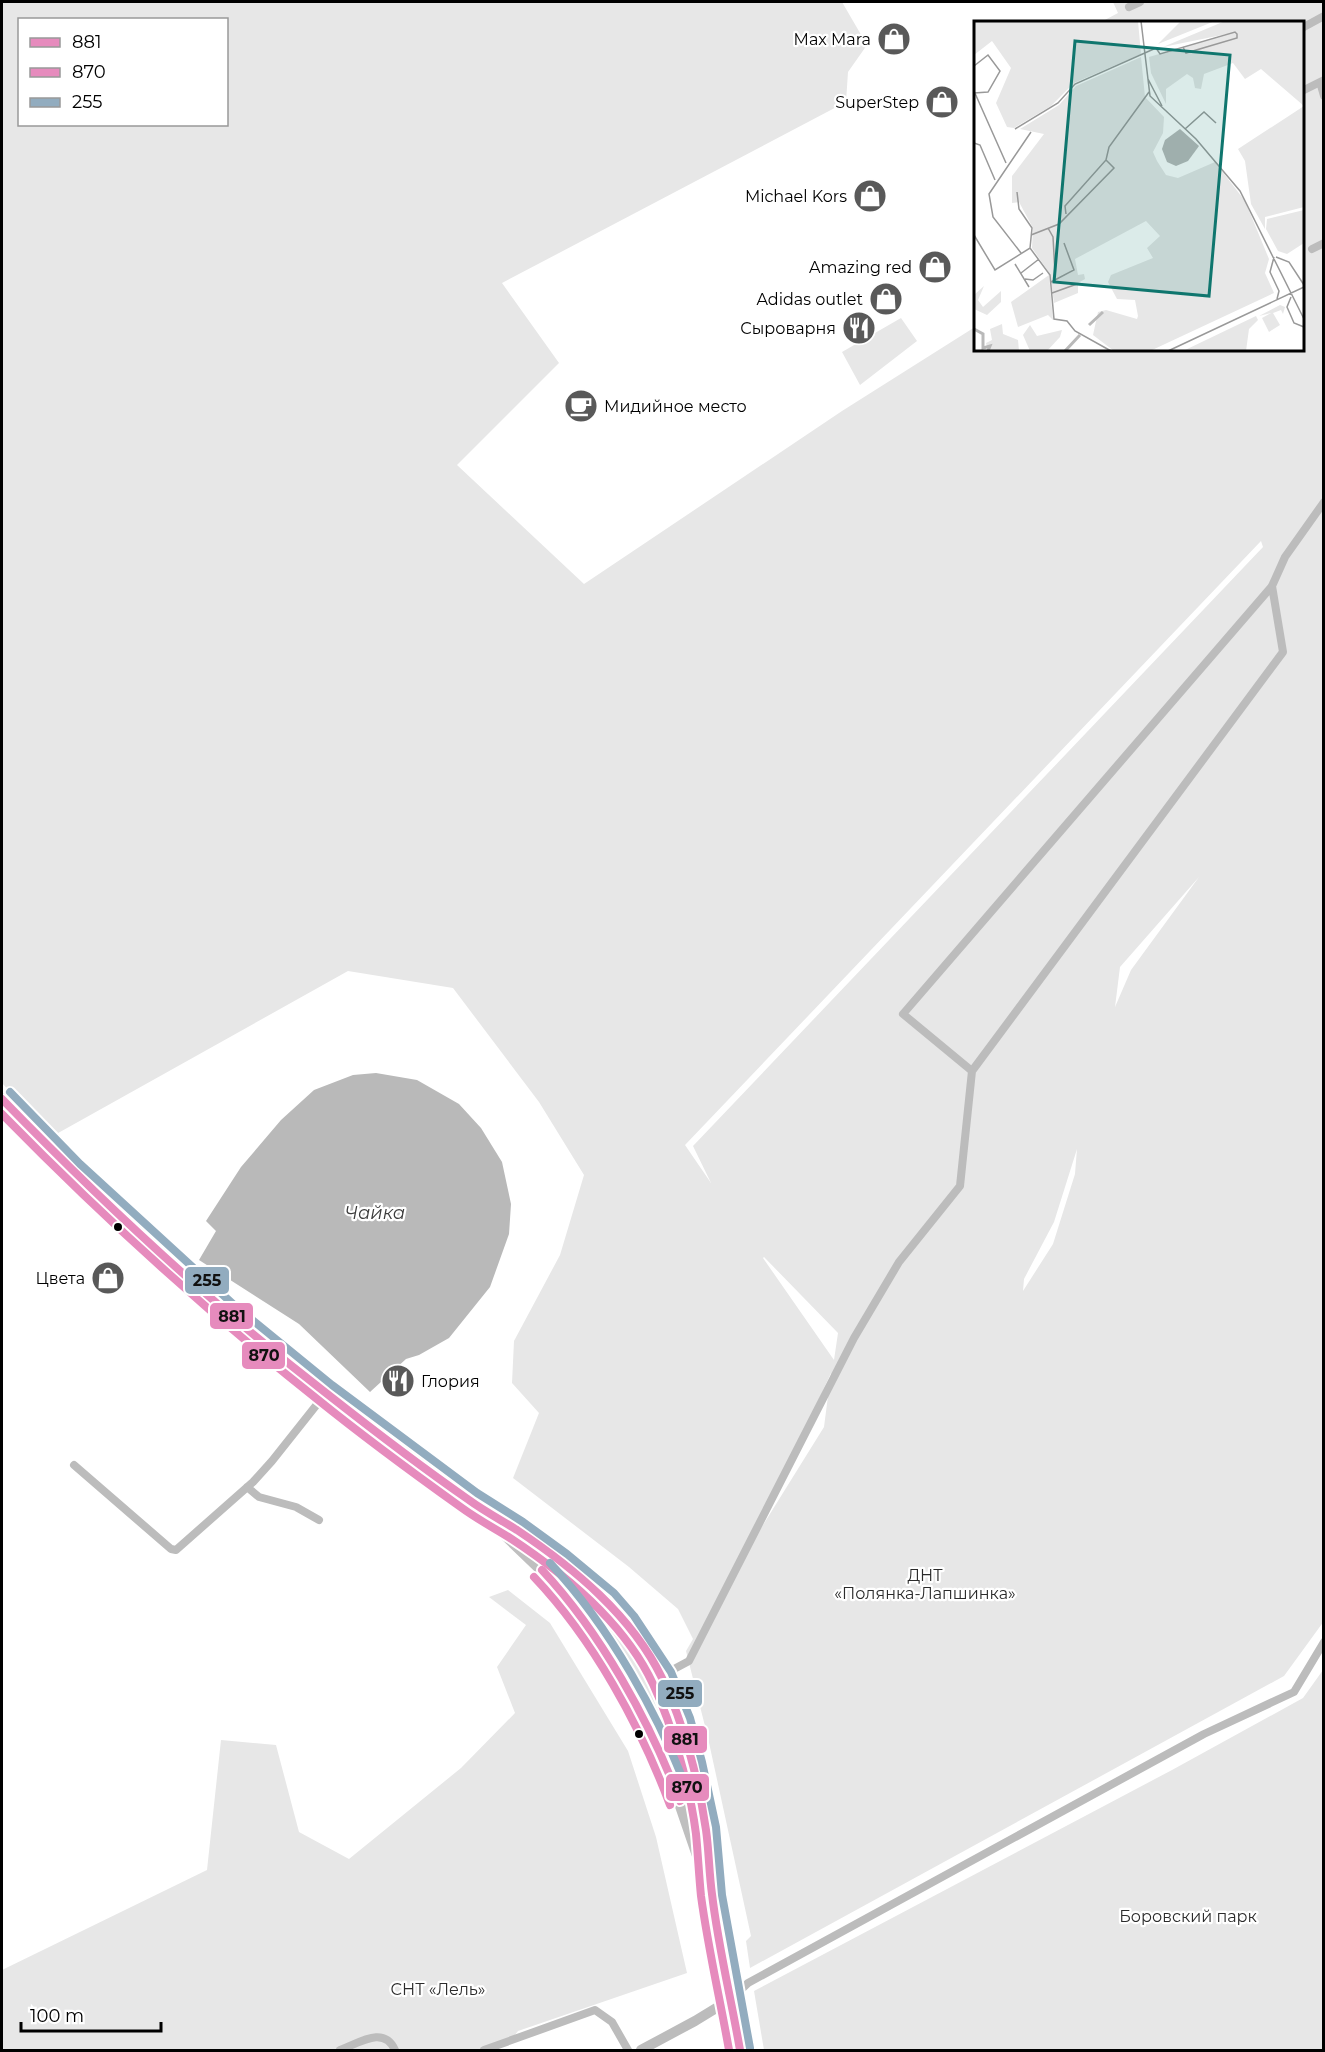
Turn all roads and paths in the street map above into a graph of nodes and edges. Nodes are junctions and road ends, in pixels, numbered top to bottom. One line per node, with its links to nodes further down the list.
1 (1140, 2): 2 (street)
2 (1129, 7)
3 (1323, 16): 4 (street)
4 (1304, 27)
5 (1322, 81): 6 (street); 7 (street)
6 (1304, 90)
7 (1323, 96)
8 (1323, 243): 9 (street)
9 (1312, 249)
10 (1323, 502): 11 (street)
11 (1272, 586): 12 (street); 12 (street)
12 (972, 1071): 20 (street)
13 (2, 1099): 14 (main road)
14 (326, 1393): 16 (street); 17 (main road)
15 (74, 1465): 16 (street)
16 (247, 1487): 18 (street)
17 (471, 1502): 20 (main road); 21 (main road)
18 (319, 1520)
19 (1323, 1641): 22 (street)
20 (661, 1676): 21 (main road)
21 (712, 1896): 22 (main road)
22 (731, 1999): 27 (street); 28 (main road)
23 (340, 2050): 24 (street)
24 (394, 2050)
25 (484, 2050): 26 (street)
26 (628, 2050)
27 (641, 2050)
28 (740, 2050)

